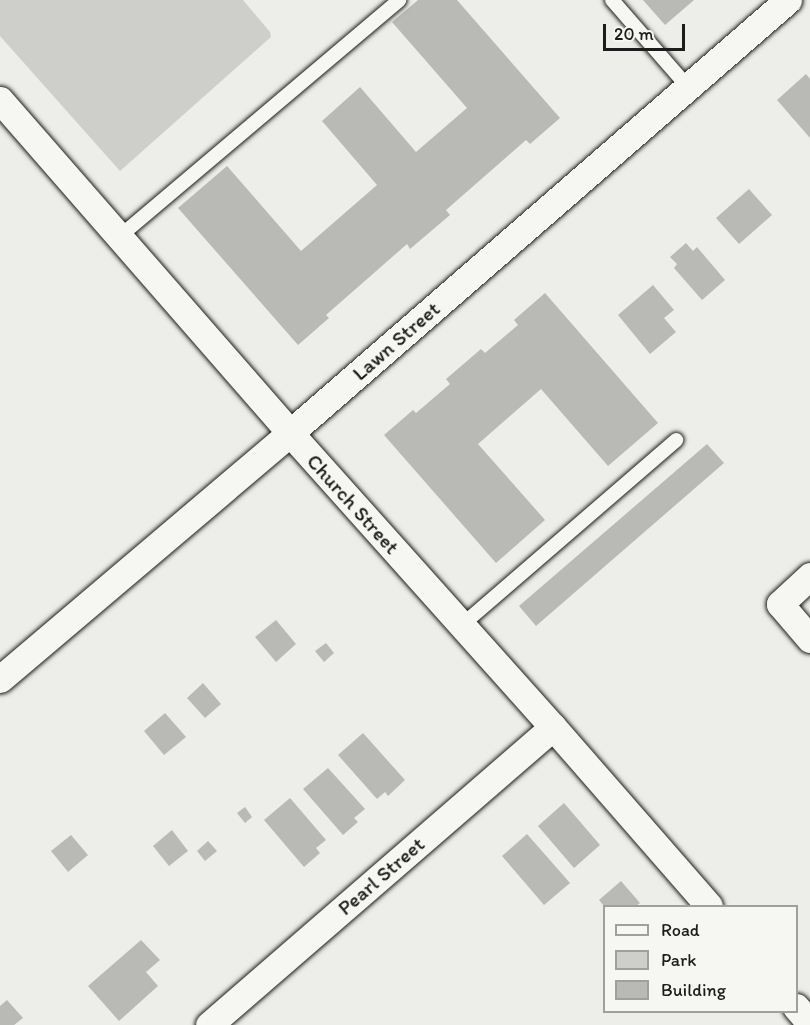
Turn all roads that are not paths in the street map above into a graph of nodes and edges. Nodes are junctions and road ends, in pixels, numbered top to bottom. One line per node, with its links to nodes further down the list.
1 (399, 0): 6 (lane)
2 (612, 0): 4 (lane)
3 (788, 0): 4 (street, Lawn Street)
4 (688, 87): 7 (street, Lawn Street)
5 (3, 110): 6 (street, Church Street)
6 (119, 237): 7 (street, Church Street)
7 (290, 433): 10 (street, Church Street); 12 (street, Lawn Street)
8 (676, 440): 10 (lane)
9 (810, 576): 11 (street)
10 (462, 625): 13 (street, Church Street)
11 (810, 639)
12 (0, 679)
13 (554, 727): 14 (street, Church Street); 17 (street, Pearl Street)
14 (708, 905)
15 (798, 1010): 16 (street)
16 (809, 1024)
17 (209, 1025)

